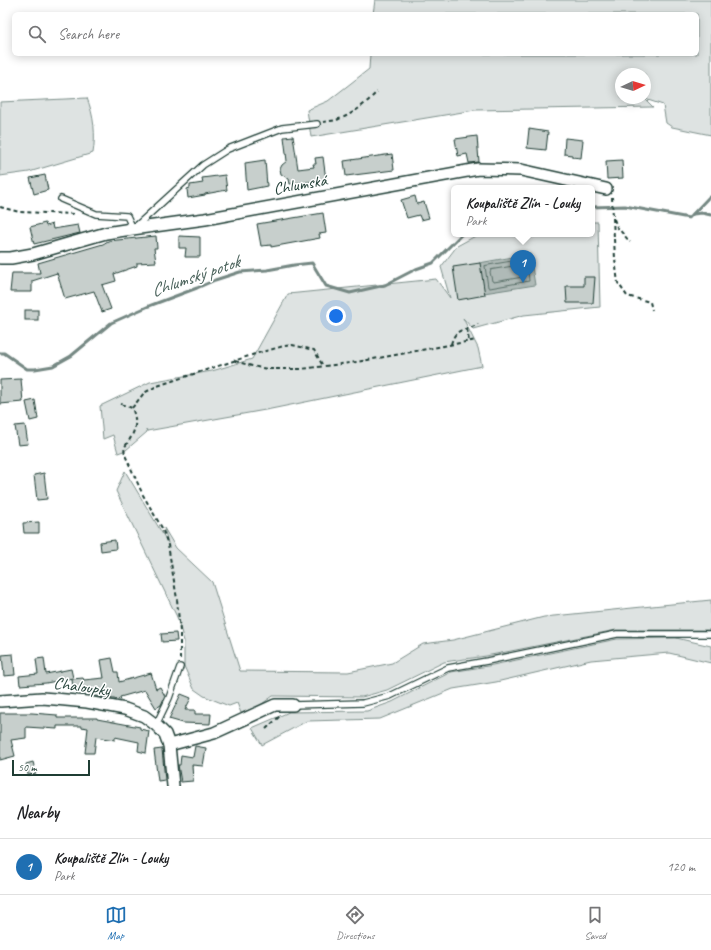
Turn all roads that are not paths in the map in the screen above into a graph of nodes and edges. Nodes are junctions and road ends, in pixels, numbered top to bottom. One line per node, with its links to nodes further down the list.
1 (316, 124): 6 (lane)
2 (588, 185): 6 (street, Chlumská)
3 (595, 187): 4 (street, Chlumská)
4 (606, 189)
5 (61, 199): 6 (lane)
6 (133, 229): 7 (street, Chlumská)
7 (0, 258)
8 (711, 634): 11 (lane)
9 (180, 667): 12 (lane)
10 (0, 701): 12 (street, Chaloupky)
11 (293, 705): 13 (street)
12 (156, 725): 13 (street, Chaloupky)
13 (169, 745): 14 (street)
14 (173, 786)

